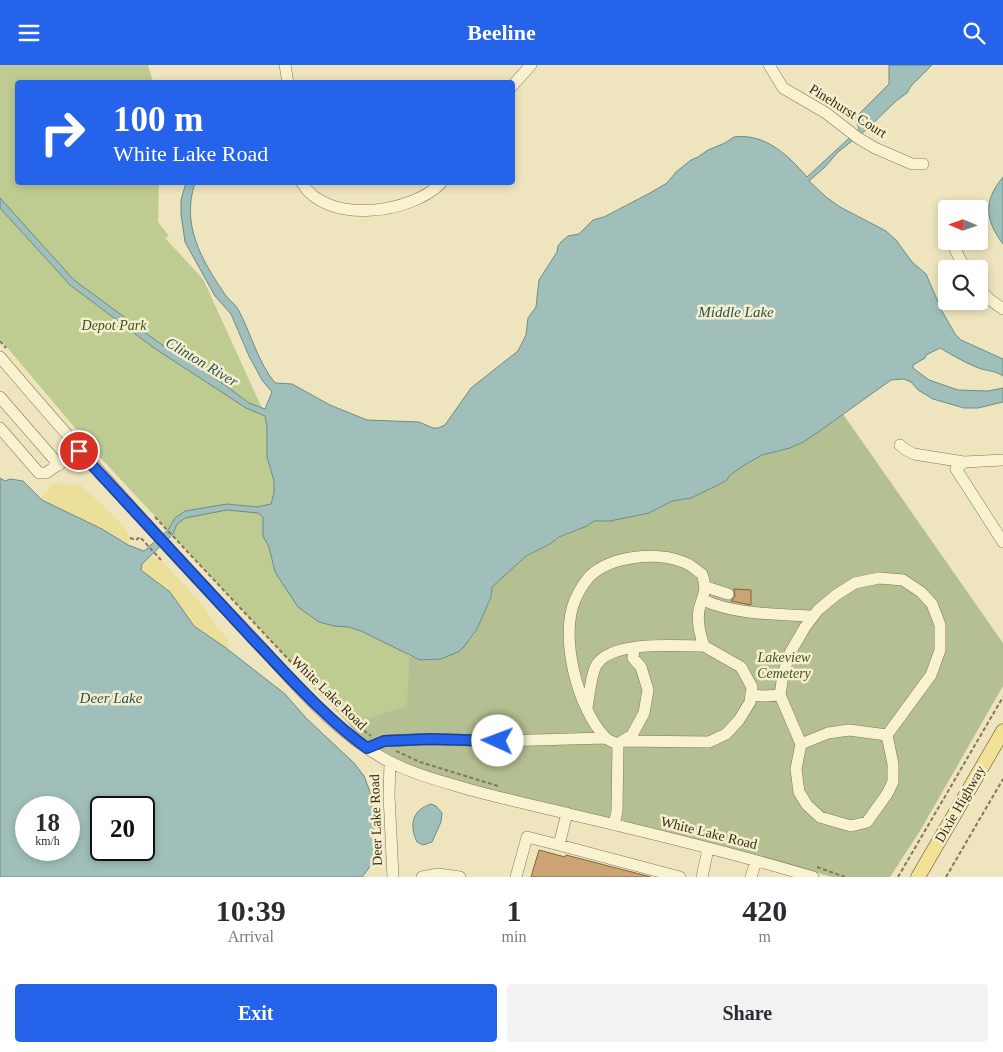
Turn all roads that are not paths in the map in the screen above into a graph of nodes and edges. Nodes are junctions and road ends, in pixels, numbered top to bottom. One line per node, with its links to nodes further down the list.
1 (285, 65): 4 (street)
2 (531, 65): 5 (street)
3 (769, 65): 6 (street, Pinehurst Court)
4 (288, 80)
5 (515, 83)
6 (923, 164)
7 (304, 185): 8 (street)
8 (439, 185)
9 (988, 298): 10 (street)
10 (1003, 309)
11 (0, 357): 15 (street, White Lake Road)
12 (0, 397): 17 (street)
13 (0, 428): 17 (street)
14 (900, 445): 18 (street)
15 (79, 451): 17 (street); 34 (street, White Lake Road)
16 (1003, 460): 18 (street)
17 (58, 465)
18 (960, 465): 19 (street)
19 (1003, 542)
20 (706, 587): 21 (street); 22 (street); 28 (street)
21 (728, 594)
22 (703, 600): 23 (street); 24 (street)
23 (812, 616): 27 (street); 30 (street)
24 (704, 646): 25 (street); 26 (street)
25 (634, 648): 28 (street); 32 (street)
26 (751, 695): 27 (street); 32 (street)
27 (780, 695): 33 (street)
28 (587, 709): 31 (street)
29 (1003, 731): 49 (main road, Dixie Highway)
30 (887, 735): 33 (street); 33 (street)
31 (606, 738): 32 (street); 34 (street)
32 (621, 743): 37 (street)
33 (801, 744)
34 (367, 748): 35 (street, White Lake Road)
35 (390, 762): 36 (street, White Lake Road); 41 (street, Deer Lake Road)
36 (566, 813): 37 (street, White Lake Road); 38 (street)
37 (614, 825): 39 (street, White Lake Road)
38 (559, 845): 44 (street); 45 (street)
39 (708, 849): 40 (street, White Lake Road); 46 (street)
40 (756, 861): 47 (street); 48 (street, White Lake Road)
41 (393, 877)
42 (422, 877): 43 (street)
43 (460, 877)
44 (516, 877)
45 (680, 877)
46 (702, 877)
47 (751, 877)
48 (813, 877)
49 (918, 877)

